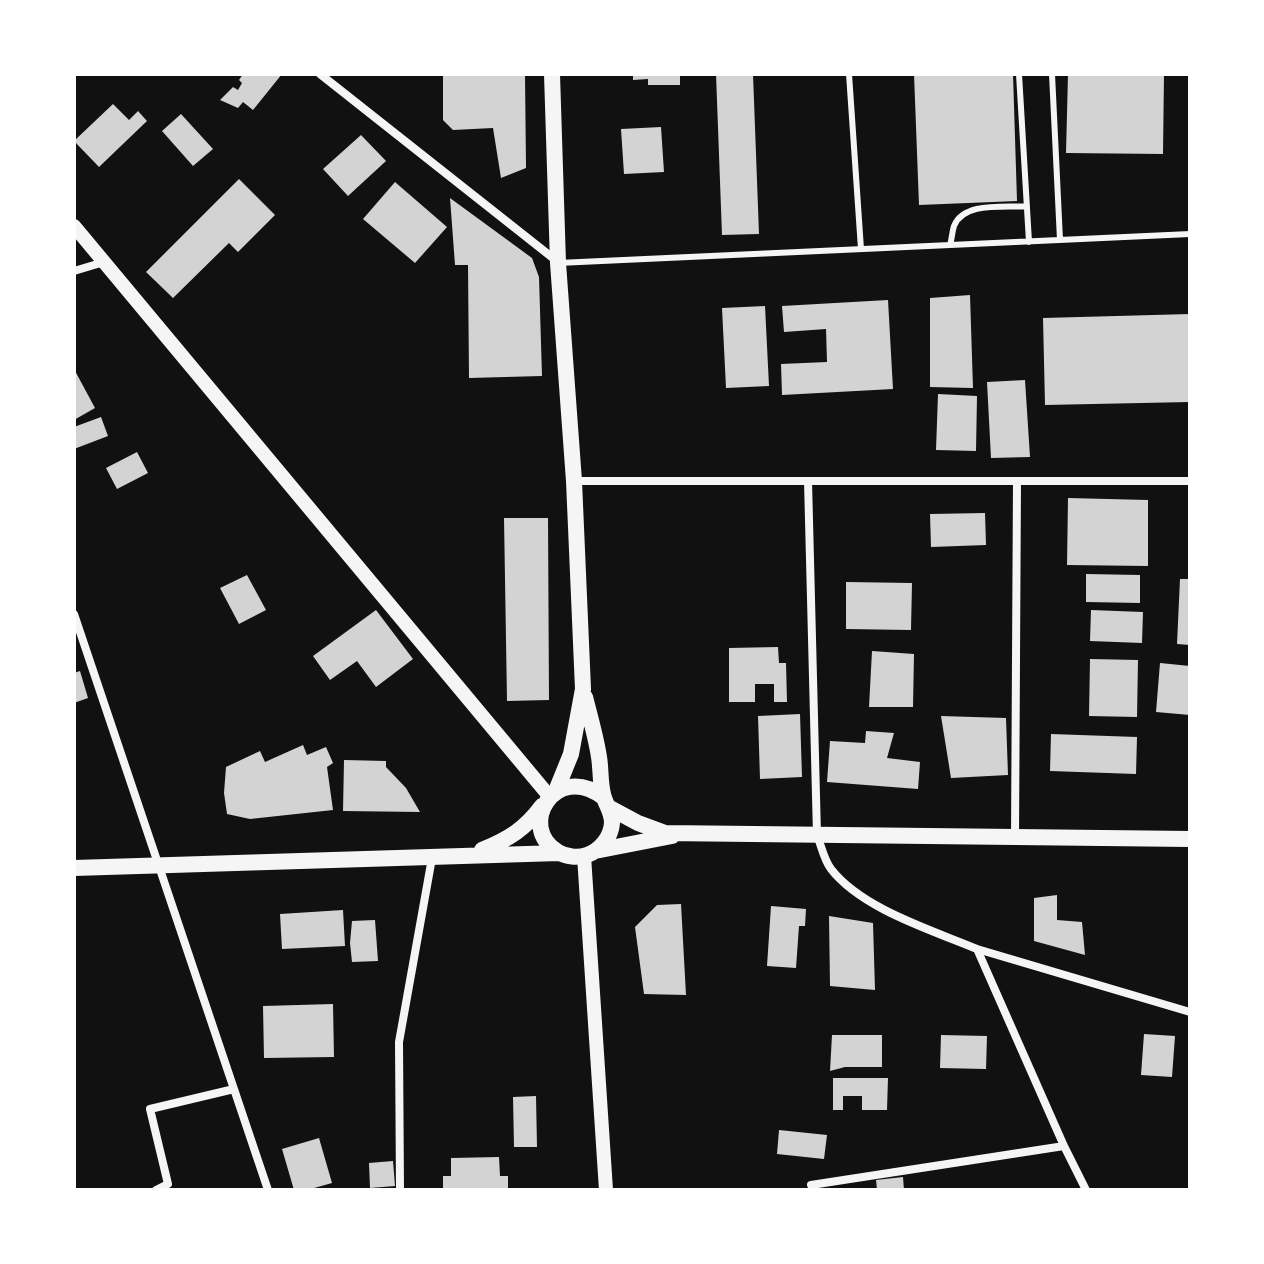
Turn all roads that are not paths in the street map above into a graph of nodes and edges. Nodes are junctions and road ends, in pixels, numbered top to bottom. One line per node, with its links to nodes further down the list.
1 (320, 74): 14 (street)
2 (552, 74): 14 (main road)
3 (849, 74): 12 (lane)
4 (1019, 74): 6 (lane)
5 (1052, 74): 9 (lane)
6 (1027, 206): 10 (lane); 11 (lane)
7 (74, 226): 13 (street)
8 (1190, 234): 9 (lane)
9 (1060, 240): 10 (lane)
10 (1029, 242): 11 (lane)
11 (950, 245): 12 (lane)
12 (861, 249): 14 (lane)
13 (104, 262): 15 (street); 22 (street)
14 (558, 263): 16 (main road)
15 (74, 271)
16 (574, 481): 17 (street); 21 (main road)
17 (808, 481): 18 (street); 25 (street)
18 (1017, 481): 19 (street); 26 (street)
19 (1190, 481)
20 (74, 614): 32 (street)
21 (583, 689): 22 (main road); 23 (main road)
22 (550, 797): 23 (main road); 28 (main road); 29 (main road)
23 (606, 802): 24 (main road); 30 (main road)
24 (689, 833): 25 (main road); 30 (main road)
25 (817, 835): 26 (main road); 34 (street)
26 (1015, 837): 27 (main road)
27 (1190, 839)
28 (559, 853): 29 (main road); 30 (main road)
29 (471, 854): 31 (main road)
30 (590, 854): 42 (street)
31 (432, 856): 32 (main road); 41 (street)
32 (160, 865): 33 (main road); 36 (street)
33 (74, 868)
34 (977, 949): 35 (street); 37 (street)
35 (1190, 1012)
36 (234, 1089): 39 (street); 40 (street)
37 (1064, 1146): 38 (street); 43 (street)
38 (811, 1185)
39 (156, 1190)
40 (268, 1190)
41 (400, 1190)
42 (606, 1190)
43 (1086, 1190)

